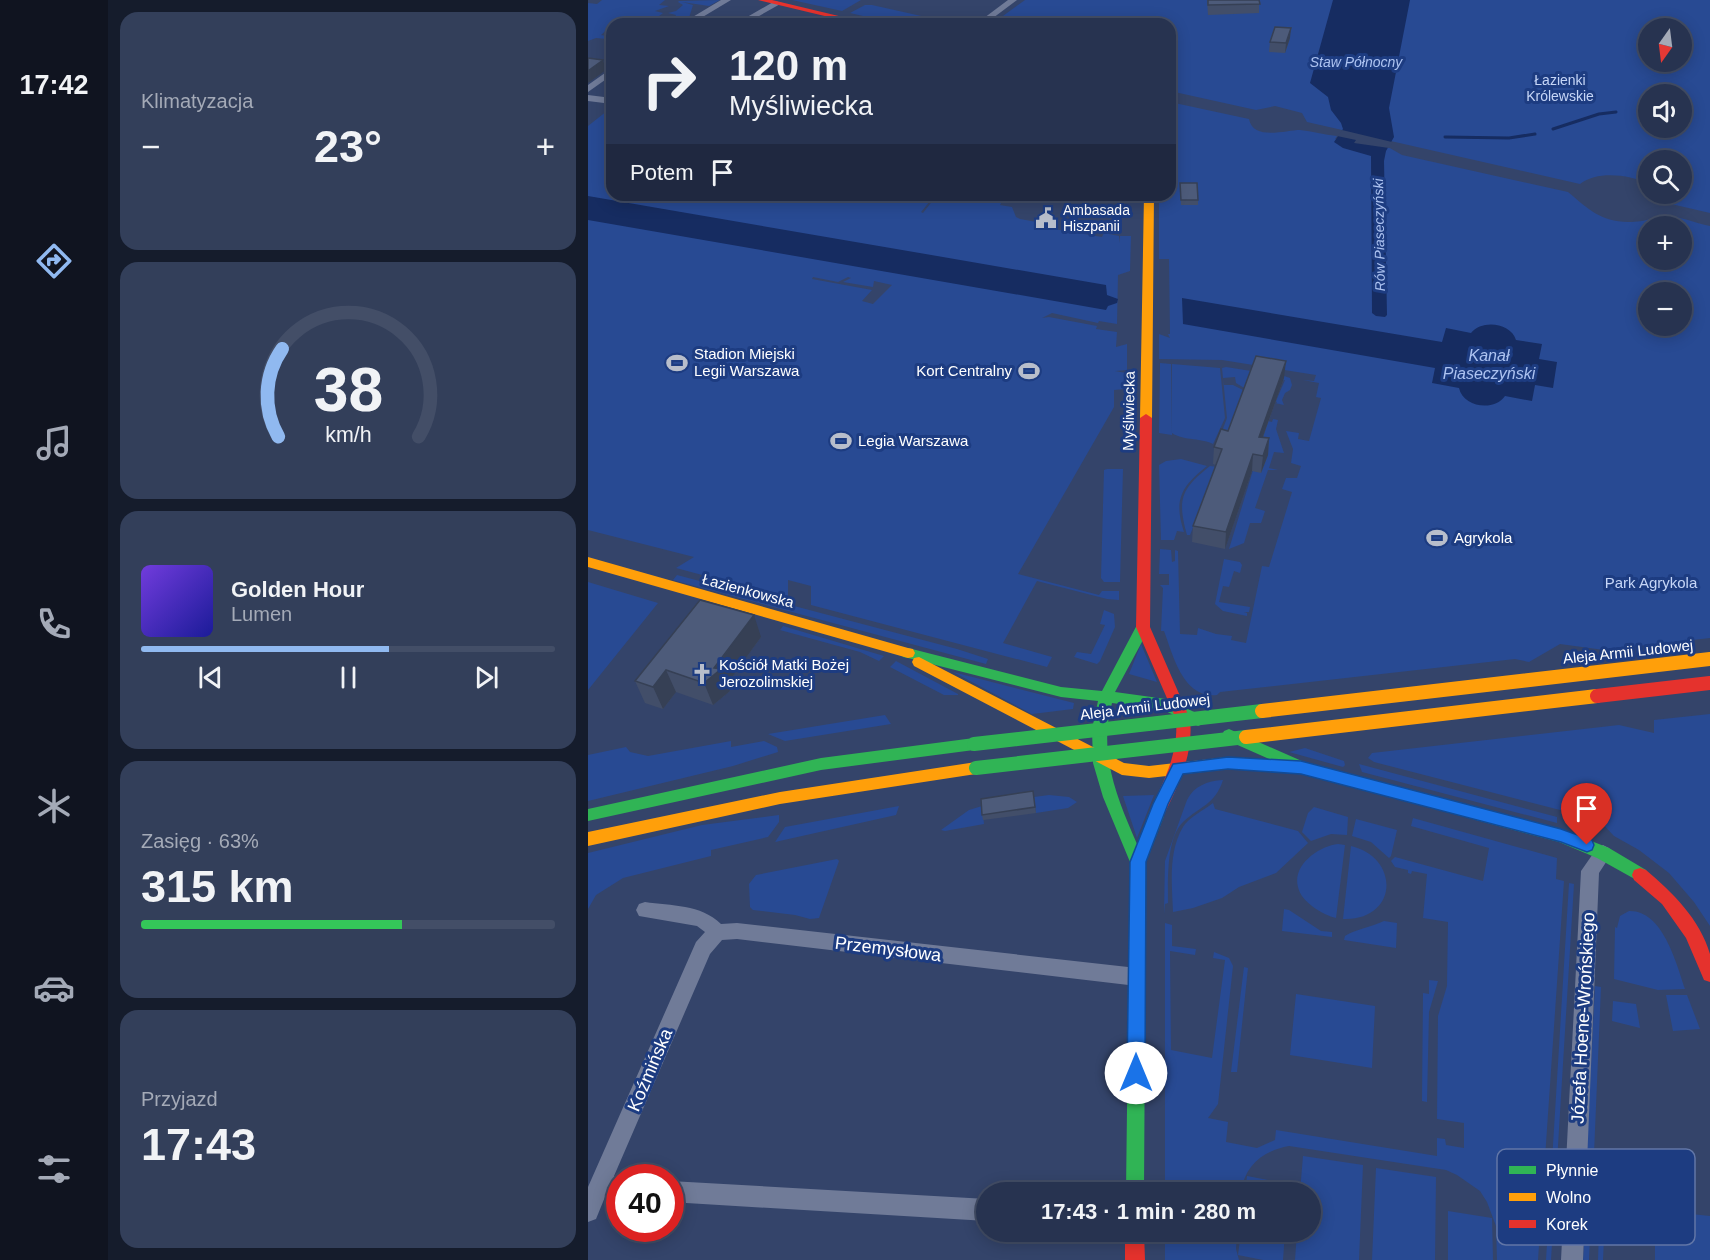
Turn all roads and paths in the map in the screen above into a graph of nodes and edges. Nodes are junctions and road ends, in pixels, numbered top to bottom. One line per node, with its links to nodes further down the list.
1 (727, 0): 4 (street)
2 (1013, 0): 7 (street)
3 (770, 2): 5 (street); 6 (street)
4 (696, 18)
5 (751, 18)
6 (841, 18)
7 (988, 18)
8 (606, 75): 9 (street)
9 (588, 89)
10 (588, 98): 11 (street)
11 (606, 100)
12 (1149, 201): 14 (street, Myśliwiecka)
13 (588, 562): 15 (street, Łazienkowska)
14 (1143, 627): 18 (street, Myśliwiecka); 19 (street, Myśliwiecka)
15 (900, 651): 18 (street, Łazienkowska); 20 (street, Łazienkowska)
16 (1710, 659): 23 (street, Aleja Armii Ludowej, bridge)
17 (1710, 683): 24 (street, bridge)
18 (1108, 697): 19 (street); 20 (street)
19 (1179, 711): 21 (street); 22 (street)
20 (1101, 760): 22 (street); 26 (street)
21 (1301, 767): 22 (street); 25 (street)
22 (1178, 769): 26 (street)
23 (588, 815)
24 (588, 839)
25 (1603, 853): 29 (street); 31 (street, Józefa Hoene-Wrońskiego)
26 (1138, 862): 30 (street)
27 (645, 910): 28 (street)
28 (717, 932): 30 (street, Przemysłowa); 32 (street, Koźmińska)
29 (1710, 974)
30 (1137, 977): 33 (street)
31 (1577, 1149)
32 (617, 1164)
33 (1135, 1182)
34 (606, 1190): 37 (street, Koźmińska)
35 (684, 1192): 36 (street)
36 (976, 1209)
37 (588, 1211)
38 (1135, 1242): 40 (street)
39 (1573, 1245): 41 (street, Józefa Hoene-Wrońskiego)
40 (1135, 1260)
41 (1572, 1260)

